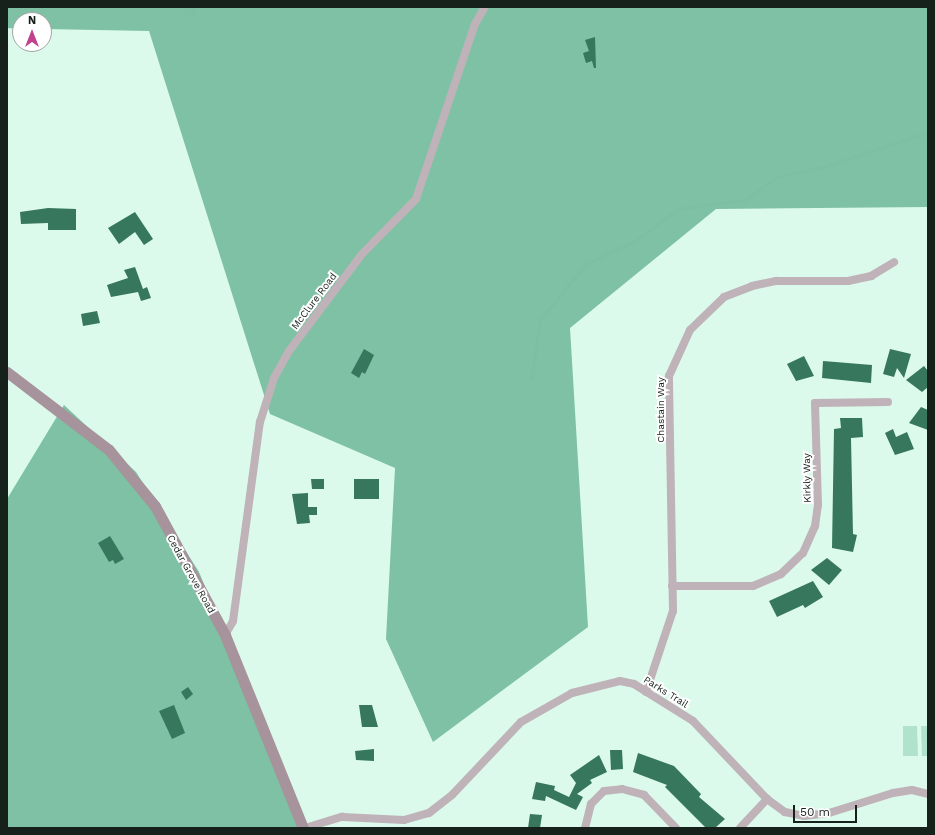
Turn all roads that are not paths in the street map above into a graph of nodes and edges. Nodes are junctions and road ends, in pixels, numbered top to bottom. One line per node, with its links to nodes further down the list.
1 (485, 7): 6 (street, McClure Road)
2 (894, 262): 5 (street, Chastain Way)
3 (7, 372): 6 (main road, Cedar Grove Road)
4 (888, 402): 5 (street, Kirkly Way)
5 (672, 586): 7 (street, Chastain Way)
6 (224, 635): 10 (main road, Cedar Grove Road)
7 (646, 692): 9 (street, Parks Trail); 10 (street, Parks Trail)
8 (928, 794): 9 (street, Parks Trail)
9 (767, 800): 13 (street)
10 (304, 828)
11 (585, 828): 12 (street)
12 (676, 828)
13 (740, 828)

